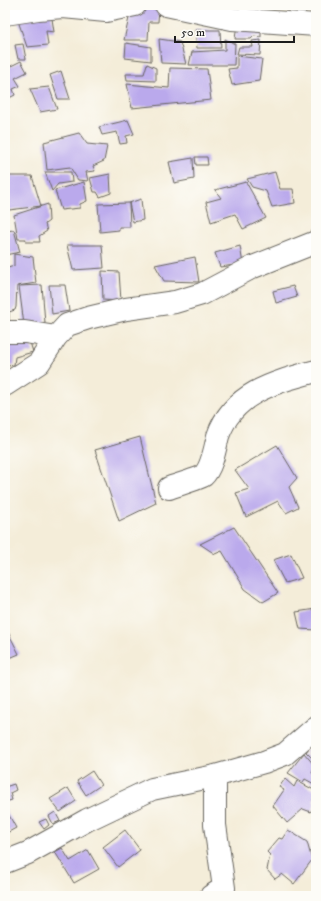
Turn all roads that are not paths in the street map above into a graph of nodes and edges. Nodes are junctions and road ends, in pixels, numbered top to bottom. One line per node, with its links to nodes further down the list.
1 (135, 5): 3 (street)
2 (166, 5): 5 (street)
3 (63, 6): 4 (street)
4 (5, 14)
5 (316, 25)
6 (316, 242): 8 (street)
7 (5, 332): 8 (street)
8 (56, 337): 10 (street)
9 (316, 371): 11 (street)
10 (5, 385)
11 (169, 488)
12 (316, 727): 13 (street)
13 (215, 776): 14 (street); 15 (street)
14 (5, 862)
15 (221, 893)

